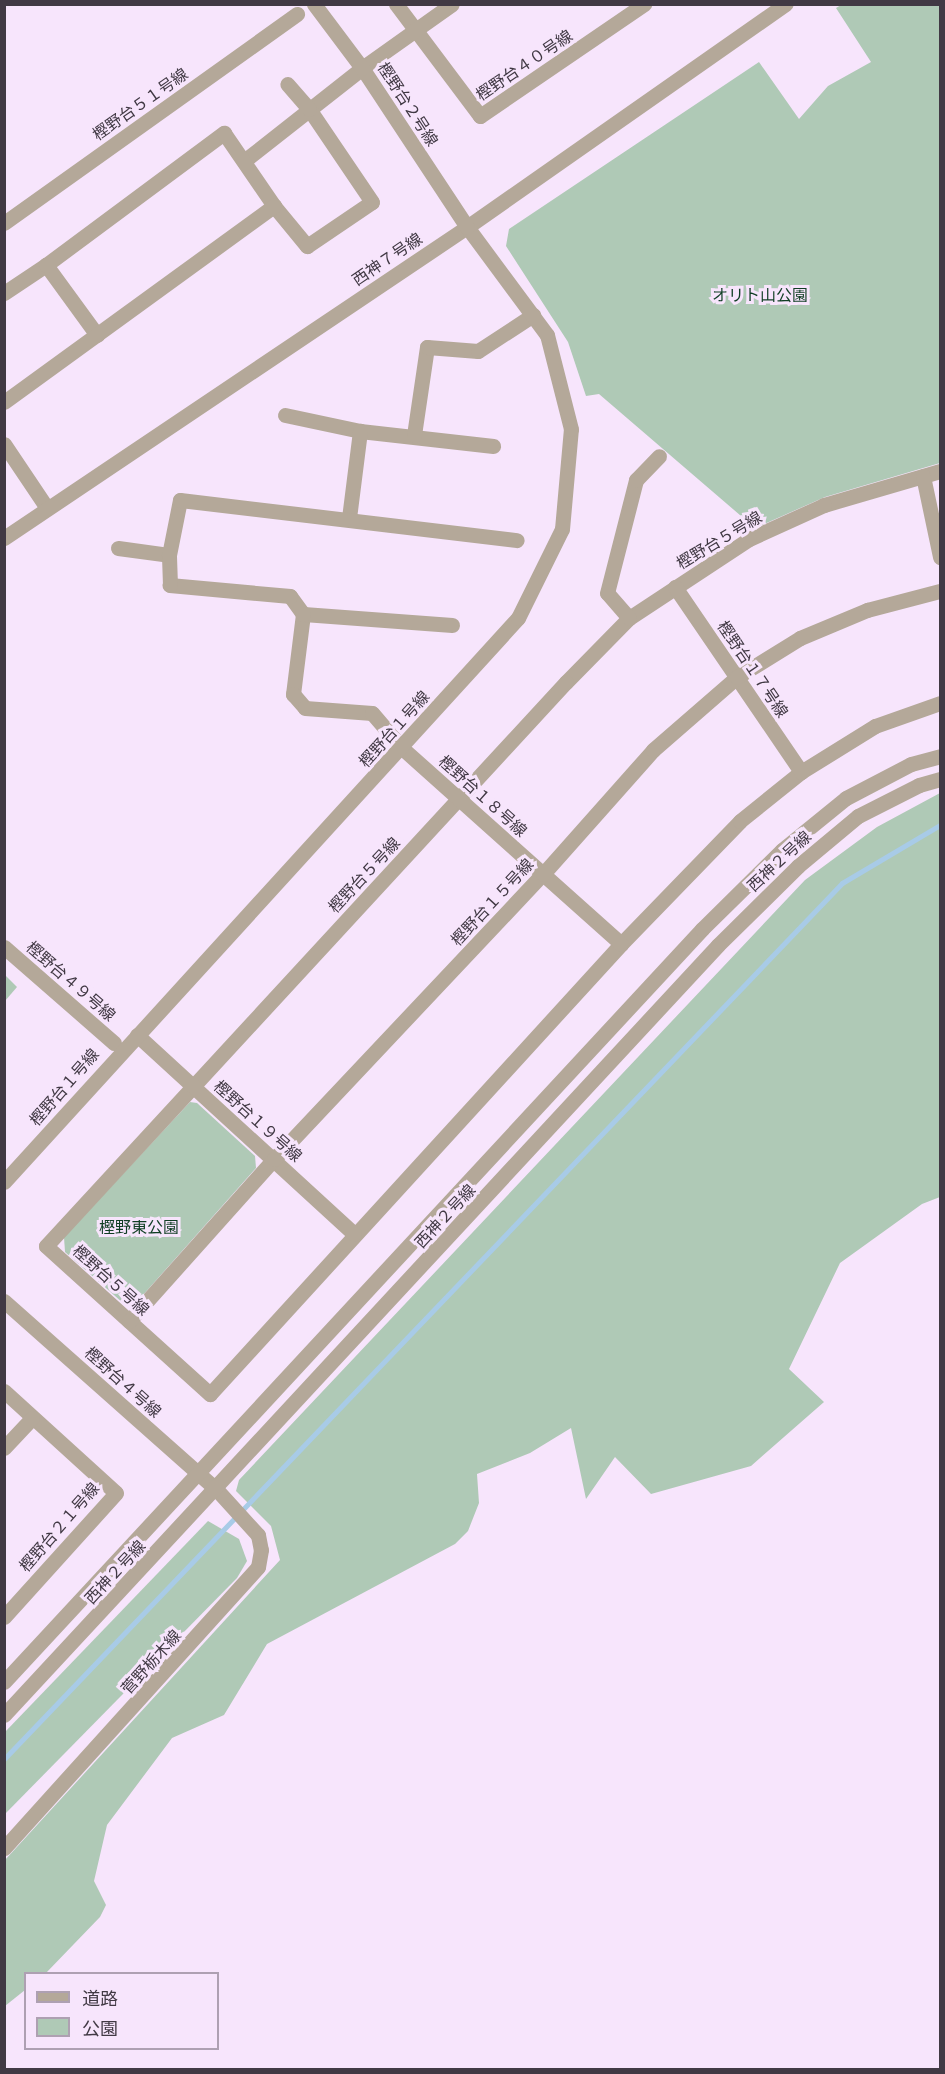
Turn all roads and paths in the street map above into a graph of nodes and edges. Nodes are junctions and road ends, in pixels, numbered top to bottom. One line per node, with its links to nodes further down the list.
1 (314, 4): 8 (street, 樫野台２号線)
2 (396, 4): 7 (street, 樫野台４０号線)
3 (452, 4): 7 (street)
4 (644, 4): 7 (street, 樫野台４０号線)
5 (786, 4): 14 (street, 西神７号線)
6 (297, 14): 13 (street, 樫野台５１号線)
7 (416, 31): 8 (street)
8 (362, 68): 10 (street); 14 (street, 樫野台２号線)
9 (287, 84): 10 (street)
10 (309, 109): 11 (street); 12 (street)
11 (244, 161): 12 (street); 15 (street)
12 (273, 206): 18 (street)
13 (4, 223)
14 (467, 227): 17 (street, 樫野台１号線); 28 (street, 西神７号線)
15 (46, 265): 16 (street); 18 (street)
16 (4, 293)
17 (533, 315): 22 (street); 42 (street, 樫野台１号線)
18 (97, 335): 19 (street)
19 (4, 402)
20 (285, 415): 21 (street)
21 (360, 431): 22 (street); 29 (street)
22 (414, 435): 24 (street)
23 (4, 444): 28 (street)
24 (493, 446)
25 (659, 456): 38 (street)
26 (940, 471): 27 (street, 樫野台５号線)
27 (923, 476): 34 (street); 35 (street, 樫野台５号線)
28 (47, 508): 30 (street, 西神７号線)
29 (349, 518): 31 (street); 33 (street)
30 (4, 538)
31 (517, 540)
32 (118, 548): 33 (street)
33 (169, 555): 37 (street)
34 (940, 557)
35 (675, 587): 38 (street, 樫野台５号線); 40 (street, 樫野台１７号線)
36 (940, 591): 40 (street, 樫野台１５号線)
37 (303, 614): 39 (street); 42 (street, 樫野台１８号線)
38 (629, 618): 46 (street, 樫野台５号線)
39 (452, 625)
40 (737, 677): 44 (street, 樫野台１７号線); 47 (street, 樫野台１５号線)
41 (940, 703): 44 (street, 樫野台５号線)
42 (402, 748): 46 (street, 樫野台１８号線); 50 (street, 樫野台１号線)
43 (940, 756): 61 (street, 西神２号線)
44 (801, 772): 48 (street, 樫野台５号線)
45 (940, 779): 62 (street, 西神２号線)
46 (459, 799): 47 (street, 樫野台１８号線); 52 (street, 樫野台５号線)
47 (543, 874): 48 (street, 樫野台１８号線); 53 (street, 樫野台１５号線)
48 (621, 944): 55 (street, 樫野台５号線)
49 (4, 947): 51 (street, 樫野台４９号線)
50 (136, 1035): 52 (street, 樫野台１９号線); 54 (street, 樫野台１号線)
51 (114, 1043)
52 (194, 1086): 53 (street, 樫野台１９号線); 57 (street, 樫野台５号線)
53 (274, 1159): 55 (street, 樫野台１９号線); 57 (street, 樫野台１５号線)
54 (4, 1182)
55 (354, 1234): 57 (street, 樫野台５号線)
56 (4, 1301): 61 (street, 樫野台４号線)
57 (129, 1321)
58 (4, 1391): 59 (street, 樫野台２１号線)
59 (32, 1418): 60 (street); 63 (street, 樫野台２１号線)
60 (4, 1448)
61 (200, 1475): 62 (street, 樫野台４号線); 64 (street, 西神２号線)
62 (217, 1490): 65 (street, 西神２号線); 66 (street, 菅野栃木線)
63 (4, 1617)
64 (4, 1682)
65 (4, 1715)
66 (4, 1848)

